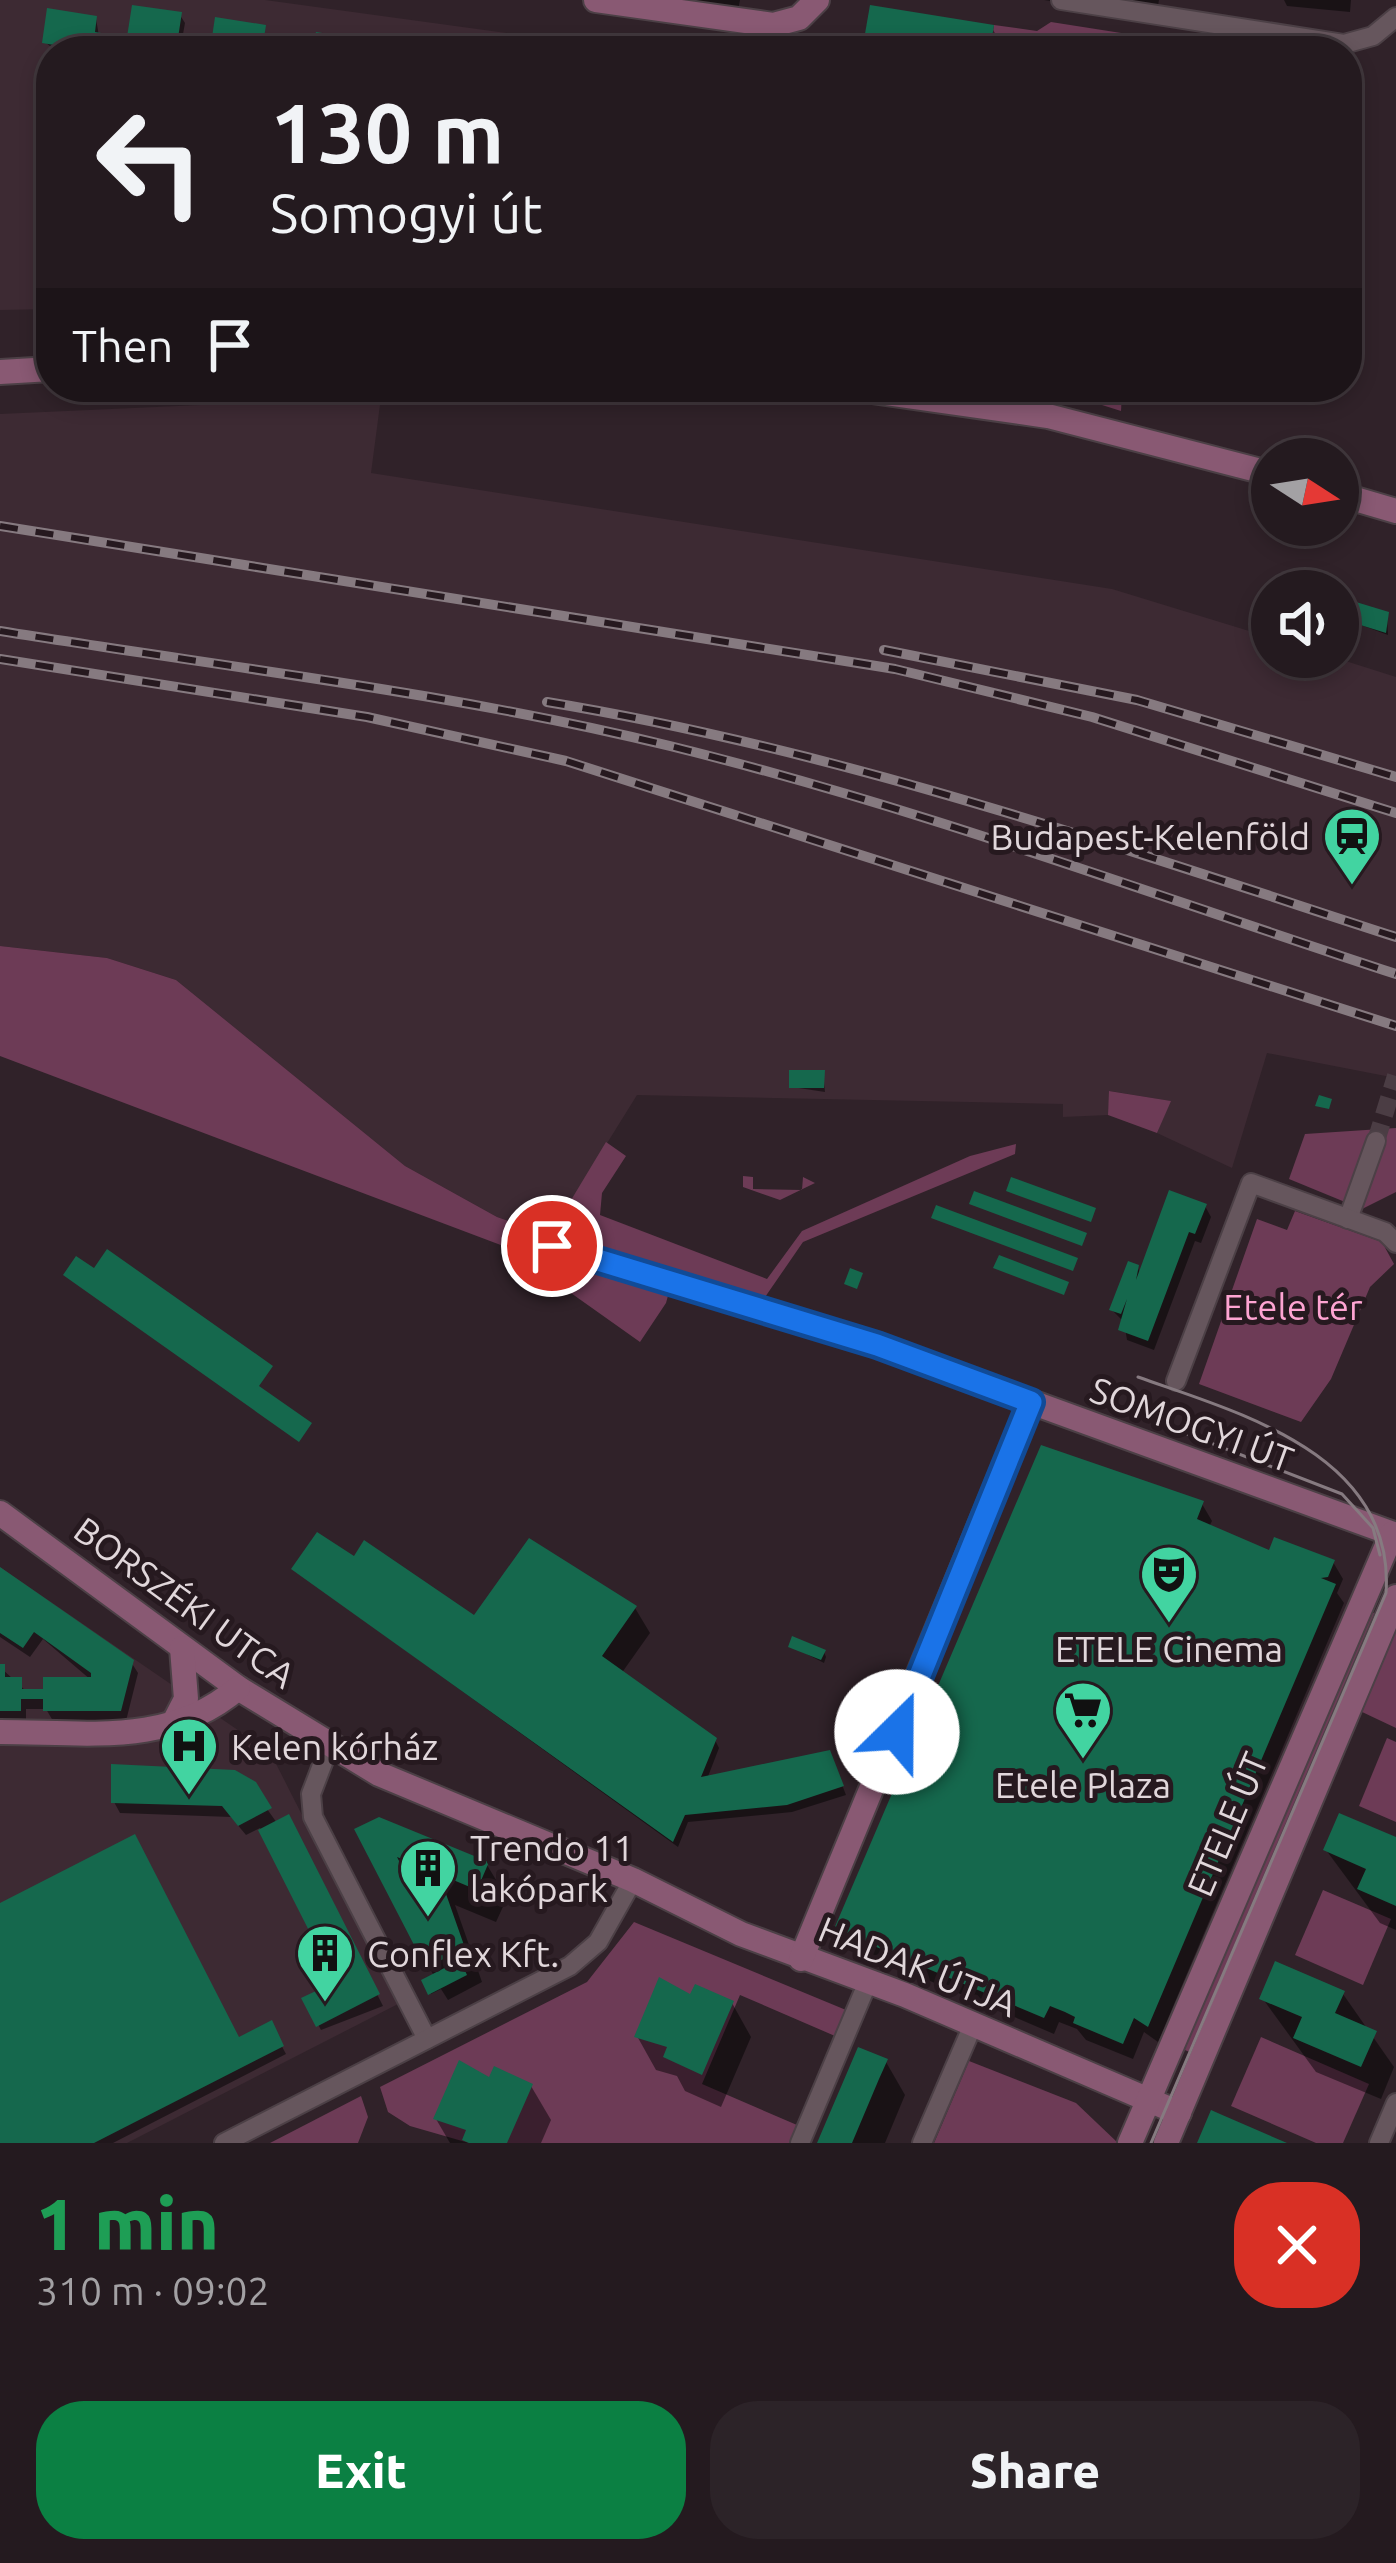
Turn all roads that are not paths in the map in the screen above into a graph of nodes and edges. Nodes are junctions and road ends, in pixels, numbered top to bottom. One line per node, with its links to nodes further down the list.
1 (596, 0): 2 (main road)
2 (817, 0)
3 (1061, 0): 5 (street)
4 (1396, 17): 6 (street)
5 (1293, 36)
6 (1362, 39)
7 (36, 370): 8 (main road)
8 (0, 372)
9 (950, 402): 10 (main road)
10 (1251, 469)
11 (1359, 501): 12 (main road)
12 (1396, 512)
13 (1376, 1141): 14 (street)
14 (1348, 1219): 15 (street); 17 (street)
15 (1396, 1243)
16 (552, 1246): 18 (street, SOMOGYI ÚT)
17 (1181, 1372)
18 (1031, 1402): 20 (main road, SOMOGYI ÚT); 31 (main road)
19 (0, 1513): 24 (main road, BORSZÉKI UTCA)
20 (1341, 1518): 21 (main road, SOMOGYI ÚT); 22 (main road)
21 (1394, 1535): 22 (main road, ETELE ÚT)
22 (1370, 1579): 35 (main road, ETELE ÚT)
23 (1396, 1597): 37 (main road, ETELE ÚT)
24 (182, 1648): 25 (main road, BORSZÉKI UTCA); 26 (main road)
25 (238, 1688): 26 (main road); 28 (main road, BORSZÉKI UTCA)
26 (170, 1728): 27 (main road)
27 (0, 1732)
28 (328, 1748): 29 (main road, BORSZÉKI UTCA); 34 (street)
29 (530, 1838): 30 (main road, HADAK ÚTJA)
30 (632, 1880): 31 (main road, HADAK ÚTJA); 34 (street)
31 (801, 1958): 32 (main road, HADAK ÚTJA)
32 (867, 1984): 33 (main road, HADAK ÚTJA); 39 (street)
33 (973, 2025): 35 (main road, HADAK ÚTJA); 40 (street)
34 (427, 2039): 38 (street)
35 (1148, 2100): 37 (main road, HADAK ÚTJA); 41 (main road, ETELE ÚT)
36 (1396, 2103): 43 (street)
37 (1179, 2114): 42 (main road, ETELE ÚT)
38 (224, 2143)
39 (800, 2143)
40 (922, 2143)
41 (1130, 2143)
42 (1166, 2143)
43 (1379, 2143)

